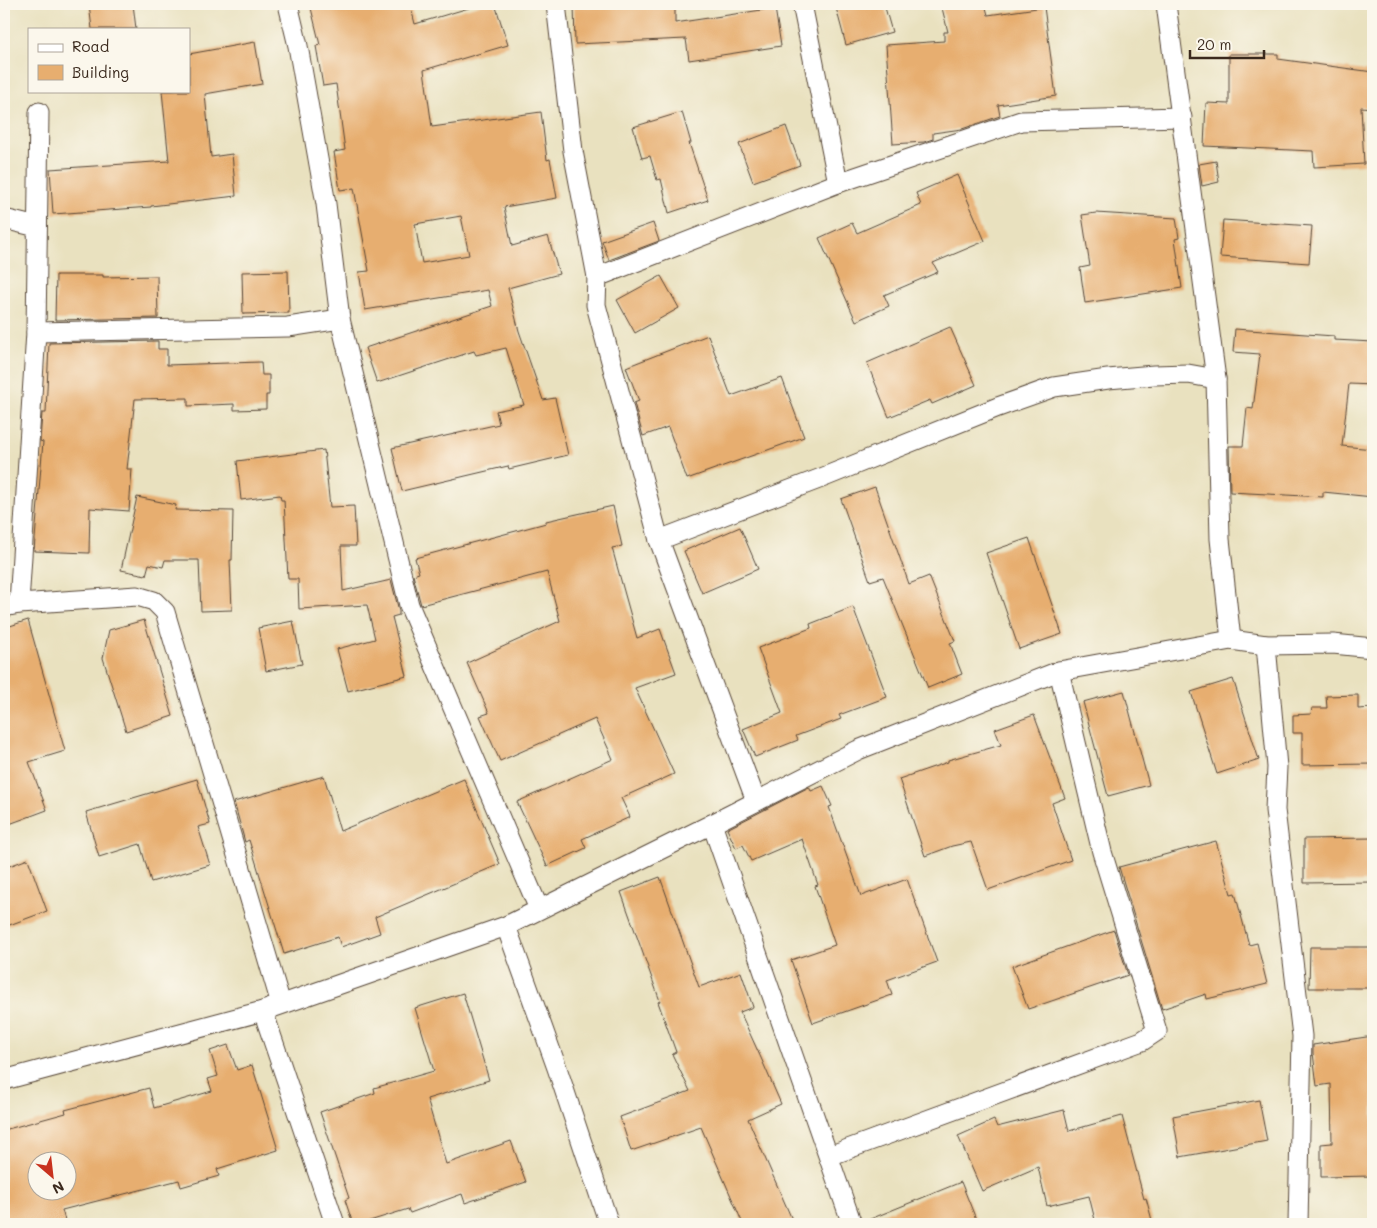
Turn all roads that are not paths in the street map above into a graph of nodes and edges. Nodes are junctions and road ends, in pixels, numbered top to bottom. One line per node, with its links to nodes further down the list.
1 (288, 4): 11 (street)
2 (556, 4): 10 (street)
3 (802, 4): 7 (street)
4 (1166, 4): 6 (street)
5 (39, 112): 9 (street)
6 (1182, 116): 7 (street); 13 (street)
7 (838, 183): 10 (street)
8 (4, 219): 9 (street)
9 (37, 227): 12 (street)
10 (596, 277): 14 (street)
11 (340, 319): 12 (street); 22 (street)
12 (36, 332): 15 (street)
13 (1216, 379): 14 (street); 16 (street)
14 (659, 540): 20 (street)
15 (11, 605): 24 (street)
16 (1231, 640): 17 (street); 19 (street)
17 (1266, 645): 18 (street); 31 (street)
18 (1373, 648)
19 (1059, 671): 20 (street); 27 (street)
20 (756, 801): 21 (street)
21 (712, 824): 22 (street); 27 (street)
22 (539, 909): 23 (street)
23 (506, 926): 24 (street); 29 (street)
24 (281, 1004): 25 (street)
25 (263, 1011): 26 (street); 28 (street)
26 (4, 1080)
27 (828, 1156): 30 (street)
28 (335, 1224)
29 (609, 1224)
30 (852, 1224)
31 (1298, 1224)

